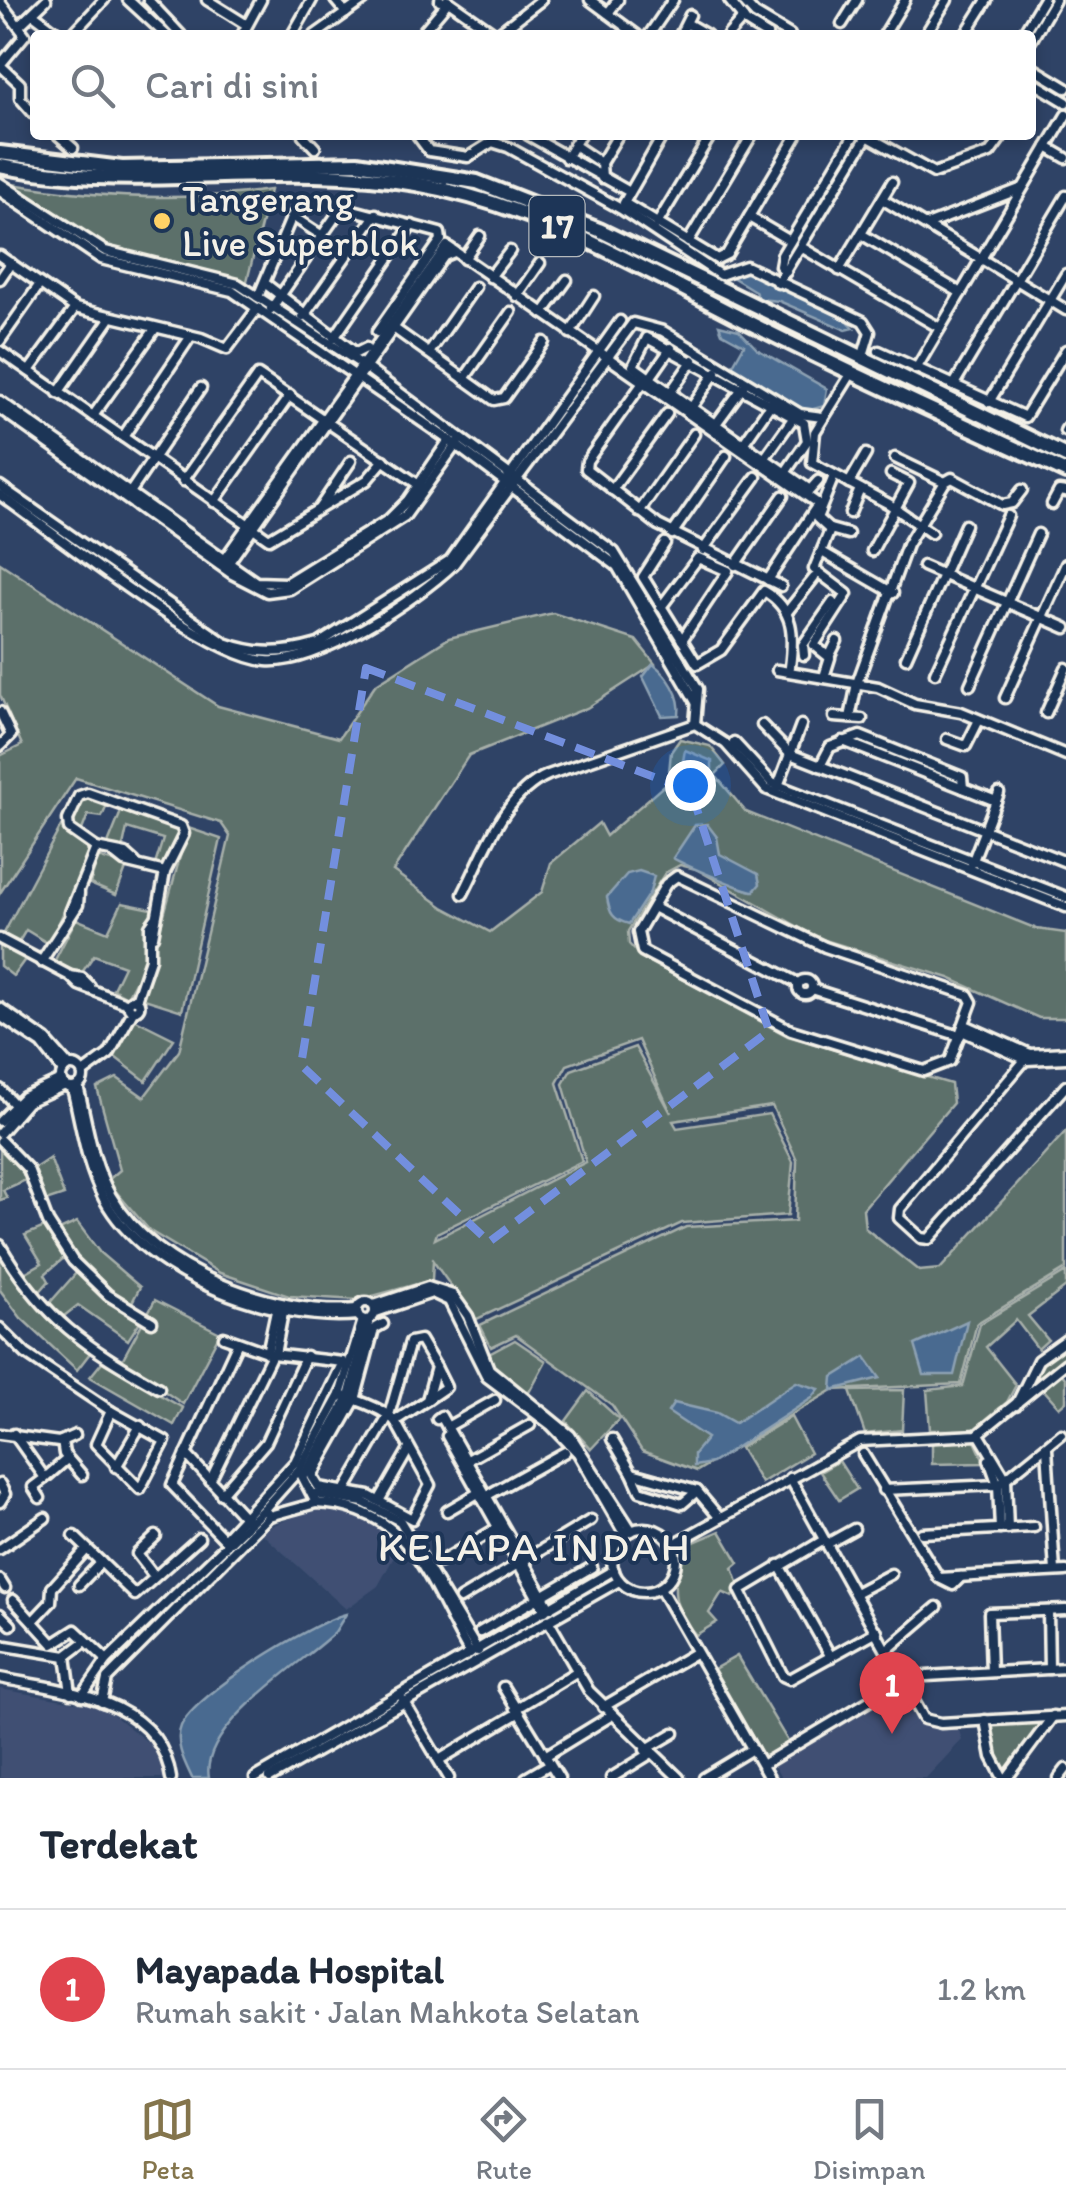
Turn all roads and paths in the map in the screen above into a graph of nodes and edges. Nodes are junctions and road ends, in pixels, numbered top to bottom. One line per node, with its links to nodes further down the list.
1 (46, 0): 27 (street)
2 (104, 0): 34 (street)
3 (128, 0): 35 (street)
4 (148, 0): 36 (street)
5 (261, 0): 32 (street)
6 (312, 0): 38 (street)
7 (335, 0): 25 (street)
8 (364, 0): 25 (street)
9 (540, 0): 42 (street)
10 (590, 0): 26 (street)
11 (618, 0): 26 (street)
12 (672, 0): 44 (street)
13 (728, 0): 28 (street)
14 (742, 0): 49 (street)
15 (857, 0): 31 (street)
16 (905, 0): 50 (street)
17 (946, 0): 51 (street)
18 (986, 0): 52 (street)
19 (1042, 0): 53 (street)
20 (1055, 0): 54 (street)
21 (209, 1): 32 (street)
22 (444, 1): 40 (street); 41 (street)
23 (0, 2): 24 (street)
24 (8, 13): 29 (street); 30 (street)
25 (346, 13): 39 (street)
26 (608, 13): 43 (street)
27 (34, 14): 30 (street); 33 (street)
28 (742, 18): 47 (street); 48 (street)
29 (0, 22)
30 (20, 24): 55 (street)
31 (842, 24)
32 (246, 25): 37 (street)
33 (55, 30)
34 (76, 30)
35 (161, 30)
36 (175, 30)
37 (244, 30)
38 (295, 30)
39 (319, 30)
40 (424, 30)
41 (488, 30)
42 (502, 30)
43 (630, 30)
44 (651, 30)
45 (683, 30): 46 (street)
46 (701, 30)
47 (732, 30)
48 (759, 30)
49 (779, 30)
50 (887, 30)
51 (928, 30)
52 (968, 30)
53 (1025, 30)
54 (1036, 32)
55 (0, 65): 60 (street)
56 (1036, 70): 58 (street)
57 (1036, 84): 59 (street)
58 (1066, 88)
59 (1066, 102)
60 (30, 109)
61 (1066, 116): 77 (street)
62 (63, 140): 78 (street)
63 (308, 140): 79 (street)
64 (420, 140): 117 (street)
65 (544, 140): 81 (street)
66 (577, 140): 76 (street)
67 (615, 140): 83 (street)
68 (660, 140): 90 (street)
69 (708, 140): 95 (street)
70 (749, 140): 102 (street)
71 (794, 140): 94 (street)
72 (851, 140): 101 (street)
73 (865, 140): 103 (street)
74 (874, 140): 75 (street)
75 (999, 140)
76 (574, 145): 81 (street); 83 (street)
77 (1048, 147): 82 (street); 88 (street)
78 (72, 148)
79 (314, 148)
80 (0, 152): 180 (highway, 17)
81 (566, 158): 85 (street)
82 (1066, 158)
83 (601, 162): 85 (street)
84 (0, 166): 186 (highway, 17)
85 (602, 178): 90 (street)
86 (892, 182): 92 (street)
87 (0, 183): 126 (street)
88 (1023, 188): 97 (street); 107 (street)
89 (0, 191): 126 (street)
90 (628, 191): 95 (street)
91 (1066, 196): 116 (street)
92 (882, 198): 97 (street); 98 (street)
93 (376, 214): 96 (street); 99 (street); 132 (street)
94 (748, 218): 101 (street); 102 (street)
95 (656, 224): 102 (street)
96 (412, 225): 139 (street); 139 (street)
97 (926, 226): 107 (street)
98 (861, 234): 110 (street); 121 (street)
99 (321, 235): 119 (street); 122 (street)
100 (480, 236): 106 (street)
101 (790, 241): 111 (street)
102 (688, 242)
103 (801, 247): 110 (street); 111 (street)
104 (510, 251): 113 (street)
105 (0, 256): 109 (street)
106 (464, 259): 113 (street); 134 (street)
107 (982, 259): 116 (street); 121 (street)
108 (540, 262): 123 (street)
109 (11, 264): 114 (street); 118 (street)
110 (840, 270): 135 (street)
111 (786, 272): 117 (street)
112 (1066, 274): 125 (street)
113 (490, 277): 123 (street)
114 (0, 279)
115 (566, 280): 131 (street)
116 (1016, 280): 125 (street); 157 (street)
117 (778, 283): 146 (street)
118 (40, 284): 127 (street); 140 (street)
119 (266, 285): 122 (street); 126 (street)
120 (475, 287): 147 (street)
121 (961, 293): 135 (street)
122 (278, 296): 128 (street); 132 (street)
123 (516, 296): 131 (street)
124 (594, 296): 137 (street)
125 (1050, 300): 129 (street); 164 (street)
126 (258, 303): 128 (street); 138 (street)
127 (74, 308): 133 (street); 152 (street)
128 (270, 310): 151 (street)
129 (1066, 310)
130 (512, 312): 155 (street)
131 (543, 313): 137 (street)
132 (304, 317): 139 (street)
133 (110, 320): 136 (street); 160 (street)
134 (392, 327): 147 (street); 151 (street)
135 (940, 328): 150 (street)
136 (155, 329): 138 (street); 169 (street)
137 (570, 333): 148 (street)
138 (191, 336): 175 (street)
139 (334, 338)
140 (0, 341)
141 (544, 342): 155 (street)
142 (672, 348): 149 (street); 156 (street); 156 (street)
143 (1066, 350): 164 (street)
144 (0, 351): 152 (street)
145 (878, 351): 150 (street)
146 (864, 352)
147 (429, 353): 155 (street)
148 (601, 355): 156 (street); 171 (street); 193 (street)
149 (693, 360): 153 (street); 161 (street)
150 (916, 369): 157 (street)
151 (361, 370): 172 (street); 176 (street)
152 (29, 372): 160 (street)
153 (716, 372): 159 (street); 166 (street)
154 (848, 378): 171 (street)
155 (464, 379)
156 (646, 381): 161 (street); 173 (street); 199 (street)
157 (954, 386): 164 (street)
158 (201, 388): 181 (street)
159 (743, 388): 165 (street); 173 (street)
160 (58, 393): 169 (street)
161 (670, 393): 166 (street)
162 (290, 395): 172 (street); 192 (street); 205 (street)
163 (0, 400): 203 (street)
164 (989, 402)
165 (772, 404): 170 (street); 177 (street)
166 (691, 408): 173 (street)
167 (0, 409): 203 (street)
168 (667, 414): 199 (street)
169 (93, 416): 175 (street)
170 (794, 417): 183 (street); 187 (street)
171 (822, 417): 189 (street)
172 (325, 419): 184 (street); 214 (street)
173 (713, 428): 177 (street); 230 (street)
174 (694, 434): 208 (street)
175 (122, 437): 181 (street)
176 (455, 441): 193 (street); 195 (street)
177 (743, 444): 183 (street)
178 (866, 454): 196 (street)
179 (726, 456): 217 (street)
180 (1066, 456)
181 (152, 458): 192 (street); 203 (street)
182 (894, 458): 194 (street)
183 (764, 459): 187 (street)
184 (384, 460): 195 (street); 209 (street)
185 (351, 462): 209 (street)
186 (1066, 472)
187 (785, 473): 191 (street)
188 (891, 474): 207 (street)
189 (834, 476): 196 (street); 215 (street)
190 (756, 477): 221 (street)
191 (818, 480)
192 (183, 481): 205 (street)
193 (512, 481): 238 (street); 240 (street)
194 (945, 482): 200 (street); 213 (street)
195 (422, 484): 224 (street)
196 (849, 484): 198 (street)
197 (0, 486): 240 (street)
198 (860, 489): 207 (street); 210 (street)
199 (612, 490): 208 (street)
200 (1022, 490)
201 (1066, 492): 206 (street)
202 (0, 494): 240 (street)
203 (128, 495): 224 (street)
204 (784, 496): 226 (street)
205 (214, 502): 214 (street)
206 (1052, 504)
207 (896, 508): 213 (street); 222 (street)
208 (639, 512): 217 (street)
209 (316, 513): 214 (street)
210 (850, 513)
211 (1008, 516): 232 (street)
212 (965, 525): 228 (street)
213 (918, 526): 216 (street); 233 (street)
214 (250, 527): 224 (street)
215 (830, 529): 218 (street); 223 (street)
216 (931, 533)
217 (672, 534): 221 (street)
218 (848, 534)
219 (1038, 534): 235 (street)
220 (664, 542): 236 (street)
221 (703, 550): 226 (street)
222 (872, 551)
223 (822, 552): 233 (street); 248 (street)
224 (224, 564)
225 (1066, 564): 239 (street)
226 (735, 565): 230 (street)
227 (922, 566): 228 (street)
228 (944, 574): 232 (street); 249 (street)
229 (814, 578): 237 (street)
230 (768, 580): 231 (street)
231 (781, 586)
232 (974, 587): 235 (street); 254 (street)
233 (893, 594): 256 (street)
234 (834, 602): 245 (street)
235 (1007, 602): 239 (street); 257 (street)
236 (661, 607): 243 (street); 243 (street)
237 (787, 612): 242 (street); 246 (street)
238 (651, 618): 250 (street); 259 (street)
239 (1045, 619): 241 (street); 258 (street)
240 (191, 626)
241 (1066, 629)
242 (794, 638): 245 (street); 247 (street)
243 (682, 640): 246 (street)
244 (837, 642): 248 (street)
245 (804, 650): 247 (street); 248 (street)
246 (690, 653): 250 (street)
247 (792, 654): 251 (street)
248 (825, 657): 255 (street)
249 (906, 658)
250 (681, 659): 259 (street)
251 (790, 667)
252 (1066, 668): 261 (street)
253 (777, 670): 255 (street)
254 (936, 672)
255 (824, 677): 256 (street)
256 (857, 682): 263 (street); 265 (street)
257 (970, 685)
258 (1005, 698)
259 (696, 702): 266 (street)
260 (0, 712): 271 (street)
261 (1046, 712)
262 (834, 717): 263 (street)
263 (850, 718): 264 (street)
264 (862, 718)
265 (979, 720): 269 (street); 273 (street)
266 (695, 724): 279 (street); 281 (street)
267 (762, 724): 272 (street)
268 (800, 725): 272 (street)
269 (947, 739)
270 (734, 742): 275 (street)
271 (0, 746)
272 (790, 754): 274 (street); 275 (street)
273 (1066, 755)
274 (820, 766): 276 (street); 276 (street)
275 (778, 786): 279 (street)
276 (985, 831): 278 (street); 279 (street)
277 (96, 848): 280 (street); 280 (street); 286 (street)
278 (1066, 862)
279 (971, 865): 282 (street); 283 (street)
280 (165, 872): 287 (street)
281 (463, 894)
282 (1066, 897)
283 (1066, 907)
284 (653, 908): 289 (street); 289 (street); 289 (street)
285 (0, 939): 286 (street)
286 (41, 962): 287 (street)
287 (132, 1005): 292 (street)
288 (0, 1012): 293 (street)
289 (962, 1031): 291 (street)
290 (1066, 1055): 291 (street)
291 (1029, 1057): 294 (street)
292 (83, 1074): 293 (street); 293 (street)
293 (68, 1079): 296 (street); 301 (street); 302 (street)
294 (1066, 1086)
295 (0, 1089): 296 (street)
296 (16, 1106): 297 (street); 298 (street)
297 (0, 1121)
298 (0, 1137): 303 (street)
299 (0, 1245): 313 (street)
300 (375, 1308): 302 (street); 302 (street); 363 (street)
301 (279, 1311): 302 (street); 309 (street)
302 (362, 1316): 314 (street)
303 (152, 1322)
304 (382, 1324): 314 (street)
305 (0, 1328): 318 (street)
306 (224, 1337): 308 (street)
307 (1066, 1340): 317 (street)
308 (238, 1342): 309 (street); 331 (street)
309 (271, 1354): 310 (street); 341 (street)
310 (306, 1356): 347 (street); 357 (street)
311 (436, 1367): 315 (street); 315 (street); 319 (street)
312 (1065, 1367): 317 (street)
313 (159, 1388)
314 (348, 1397): 319 (street); 336 (street); 344 (street)
315 (428, 1400): 319 (street)
316 (495, 1400): 334 (street)
317 (1016, 1406): 323 (street)
318 (112, 1411): 321 (street); 335 (street)
319 (392, 1418): 329 (street); 344 (street)
320 (530, 1424): 334 (street)
321 (140, 1426): 335 (street); 335 (street)
322 (4, 1431): 327 (street); 339 (street)
323 (978, 1434): 340 (street); 342 (street)
324 (1061, 1434): 328 (street)
325 (74, 1435): 327 (street)
326 (612, 1439): 337 (street)
327 (62, 1441): 333 (street)
328 (1047, 1448): 342 (street); 380 (street)
329 (409, 1449): 351 (street); 351 (street)
330 (564, 1452): 348 (street)
331 (186, 1454): 341 (street); 357 (street)
332 (863, 1454): 345 (street)
333 (68, 1459): 338 (street); 339 (street)
334 (464, 1461): 348 (street)
335 (116, 1466)
336 (302, 1473): 350 (street); 354 (street)
337 (632, 1473): 346 (street); 346 (street)
338 (82, 1476)
339 (45, 1478): 349 (street)
340 (790, 1478): 355 (street); 368 (street)
341 (210, 1481): 347 (street)
342 (1002, 1482): 345 (street); 362 (street)
343 (0, 1484): 352 (street)
344 (346, 1489): 351 (street)
345 (882, 1490): 380 (street)
346 (697, 1491): 355 (street)
347 (222, 1494): 357 (street)
348 (483, 1496): 353 (street); 359 (street)
349 (40, 1498)
350 (315, 1498): 354 (street); 403 (street)
351 (379, 1501)
352 (0, 1502)
353 (447, 1511)
354 (267, 1512): 377 (street); 414 (street)
355 (720, 1517): 369 (street)
356 (46, 1518): 370 (street)
357 (246, 1519)
358 (592, 1520): 375 (street)
359 (501, 1526): 374 (street); 375 (street)
360 (1034, 1527): 362 (street)
361 (854, 1529): 368 (street)
362 (1004, 1529): 364 (street)
363 (628, 1533): 369 (street); 379 (street)
364 (922, 1533)
365 (74, 1536): 371 (street)
366 (156, 1536): 383 (street)
367 (199, 1538): 372 (street)
368 (826, 1542): 376 (street); 387 (street)
369 (672, 1546): 386 (street)
370 (0, 1549)
371 (87, 1549): 373 (street); 396 (street)
372 (184, 1550): 377 (street); 383 (street)
373 (102, 1562): 383 (street); 385 (street)
374 (440, 1562)
375 (522, 1562): 388 (street); 389 (street)
376 (780, 1566): 406 (street); 406 (street)
377 (202, 1567): 407 (street)
378 (592, 1567): 388 (street)
379 (614, 1570): 384 (street); 394 (street)
380 (1055, 1571): 381 (street)
381 (1066, 1571)
382 (891, 1574): 387 (street)
383 (154, 1576)
384 (619, 1581): 386 (street); 394 (street)
385 (79, 1585)
386 (660, 1588): 404 (street)
387 (855, 1594): 399 (street)
388 (541, 1597): 394 (street); 398 (street)
389 (460, 1598)
390 (13, 1600): 396 (street)
391 (937, 1607): 402 (street)
392 (1066, 1610): 393 (street)
393 (1048, 1612): 408 (street); 412 (street)
394 (548, 1613): 403 (street); 411 (street); 419 (street)
395 (0, 1614): 397 (street)
396 (33, 1621): 407 (street)
397 (0, 1626)
398 (480, 1632)
399 (877, 1632): 402 (street); 406 (street)
400 (0, 1644): 405 (street)
401 (82, 1644): 405 (street)
402 (888, 1650): 415 (street)
403 (474, 1653): 419 (street)
404 (695, 1653): 421 (street); 428 (street)
405 (66, 1656): 417 (street)
406 (831, 1657)
407 (107, 1660): 410 (street)
408 (1049, 1668): 409 (street); 412 (street)
409 (1066, 1668)
410 (96, 1672): 414 (street); 418 (street)
411 (576, 1672): 421 (street); 422 (street)
412 (991, 1672): 415 (street)
413 (0, 1678): 417 (street)
414 (107, 1679): 420 (street)
415 (904, 1679): 426 (street); 432 (street)
416 (504, 1687): 422 (street)
417 (71, 1693): 418 (street)
418 (82, 1696): 420 (street)
419 (402, 1698): 430 (street); 435 (street); 436 (street)
420 (102, 1702): 434 (street)
421 (603, 1706): 423 (street)
422 (516, 1711): 430 (street); 431 (street)
423 (612, 1715): 429 (street); 431 (street)
424 (1054, 1716): 425 (street); 426 (street); 444 (street)
425 (1066, 1716)
426 (985, 1720): 444 (street)
427 (674, 1733): 429 (street)
428 (752, 1748): 432 (street); 442 (street)
429 (648, 1752): 440 (street); 441 (street)
430 (439, 1760): 437 (street)
431 (548, 1760): 438 (street); 439 (street)
432 (762, 1765): 443 (street)
433 (1066, 1769): 445 (street)
434 (170, 1778)
435 (255, 1778)
436 (270, 1778)
437 (449, 1778)
438 (526, 1778)
439 (558, 1778)
440 (611, 1778)
441 (679, 1778)
442 (704, 1778)
443 (769, 1778)
444 (1005, 1778)
445 (1060, 1778)

